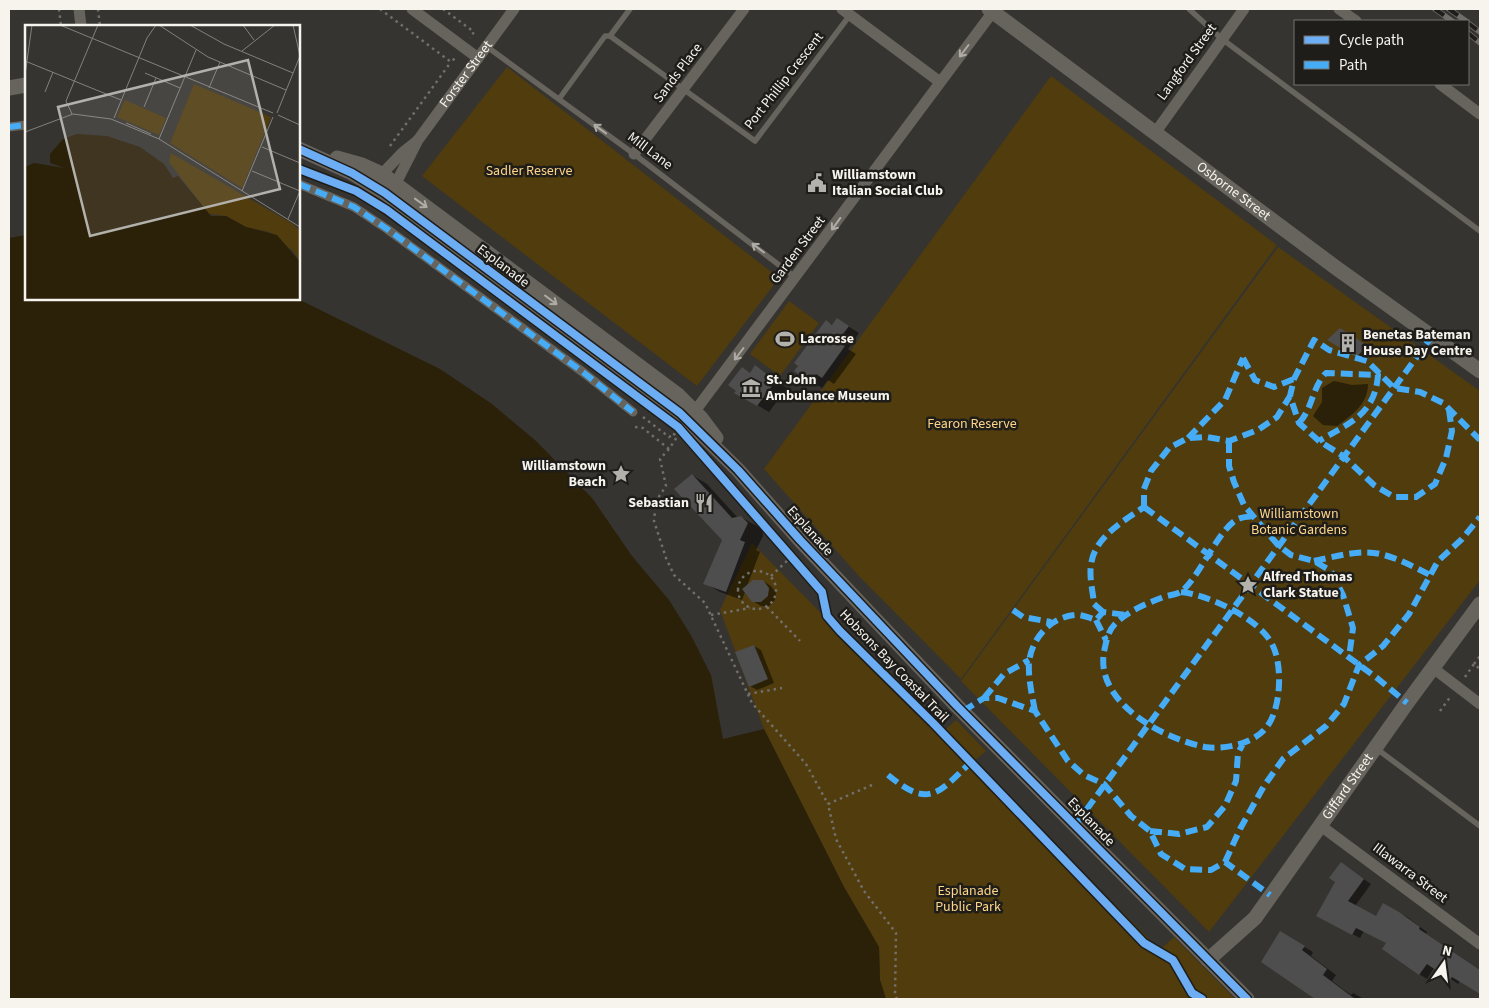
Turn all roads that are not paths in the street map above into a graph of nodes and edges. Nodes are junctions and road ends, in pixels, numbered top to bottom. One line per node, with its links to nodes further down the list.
1 (79, 9): 12 (street)
2 (412, 9): 16 (street)
3 (514, 9): 15 (street, Forster Street)
4 (630, 9): 13 (lane)
5 (744, 9): 21 (street, Sands Place)
6 (1189, 9): 14 (lane)
7 (1244, 9): 14 (street, Langford Street)
8 (1339, 9): 11 (street)
9 (992, 10): 17 (street, Garden Street, one-way to 17); 26 (street, Osborne Street)
10 (846, 12): 17 (street); 21 (lane, Port Phillip Crescent)
11 (1355, 20)
12 (82, 25)
13 (610, 36): 21 (lane, Port Phillip Crescent); 22 (lane)
14 (1222, 39): 26 (street, Langford Street); 32 (lane)
15 (486, 46): 16 (street, Forster Street); 22 (lane, Mill Lane)
16 (478, 58): 27 (street, Forster Street)
17 (940, 82): 33 (street, Garden Street, one-way to 33)
18 (1441, 85): 23 (street)
19 (25, 86): 20 (street)
20 (9, 88)
21 (684, 90): 29 (street, Sands Place)
22 (559, 99): 29 (lane, Mill Lane, one-way to 22)
23 (1480, 114)
24 (25, 125): 25 (street)
25 (9, 127)
26 (1155, 133): 34 (street, Osborne Street)
27 (418, 140): 30 (street, Forster Street); 30 (street, Forster Street)
28 (300, 148): 30 (street, Esplanade)
29 (634, 154): 33 (lane, Mill Lane, one-way to 29)
30 (388, 183): 36 (street, Esplanade)
31 (300, 184): 35 (street)
32 (1480, 231)
33 (796, 278): 36 (street, Garden Street, one-way to 36)
34 (1480, 371)
35 (633, 412)
36 (684, 425): 44 (street, Esplanade)
37 (1480, 604): 38 (street, Giffard Street)
38 (1433, 668): 39 (street); 40 (street, Giffard Street)
39 (1480, 704)
40 (1375, 748): 41 (street, Giffard Street); 42 (lane)
41 (1321, 826): 43 (street, Illawarra Street); 44 (street, Giffard Street)
42 (1480, 826)
43 (1480, 944)
44 (1208, 960): 45 (street, Esplanade)
45 (1247, 999)

